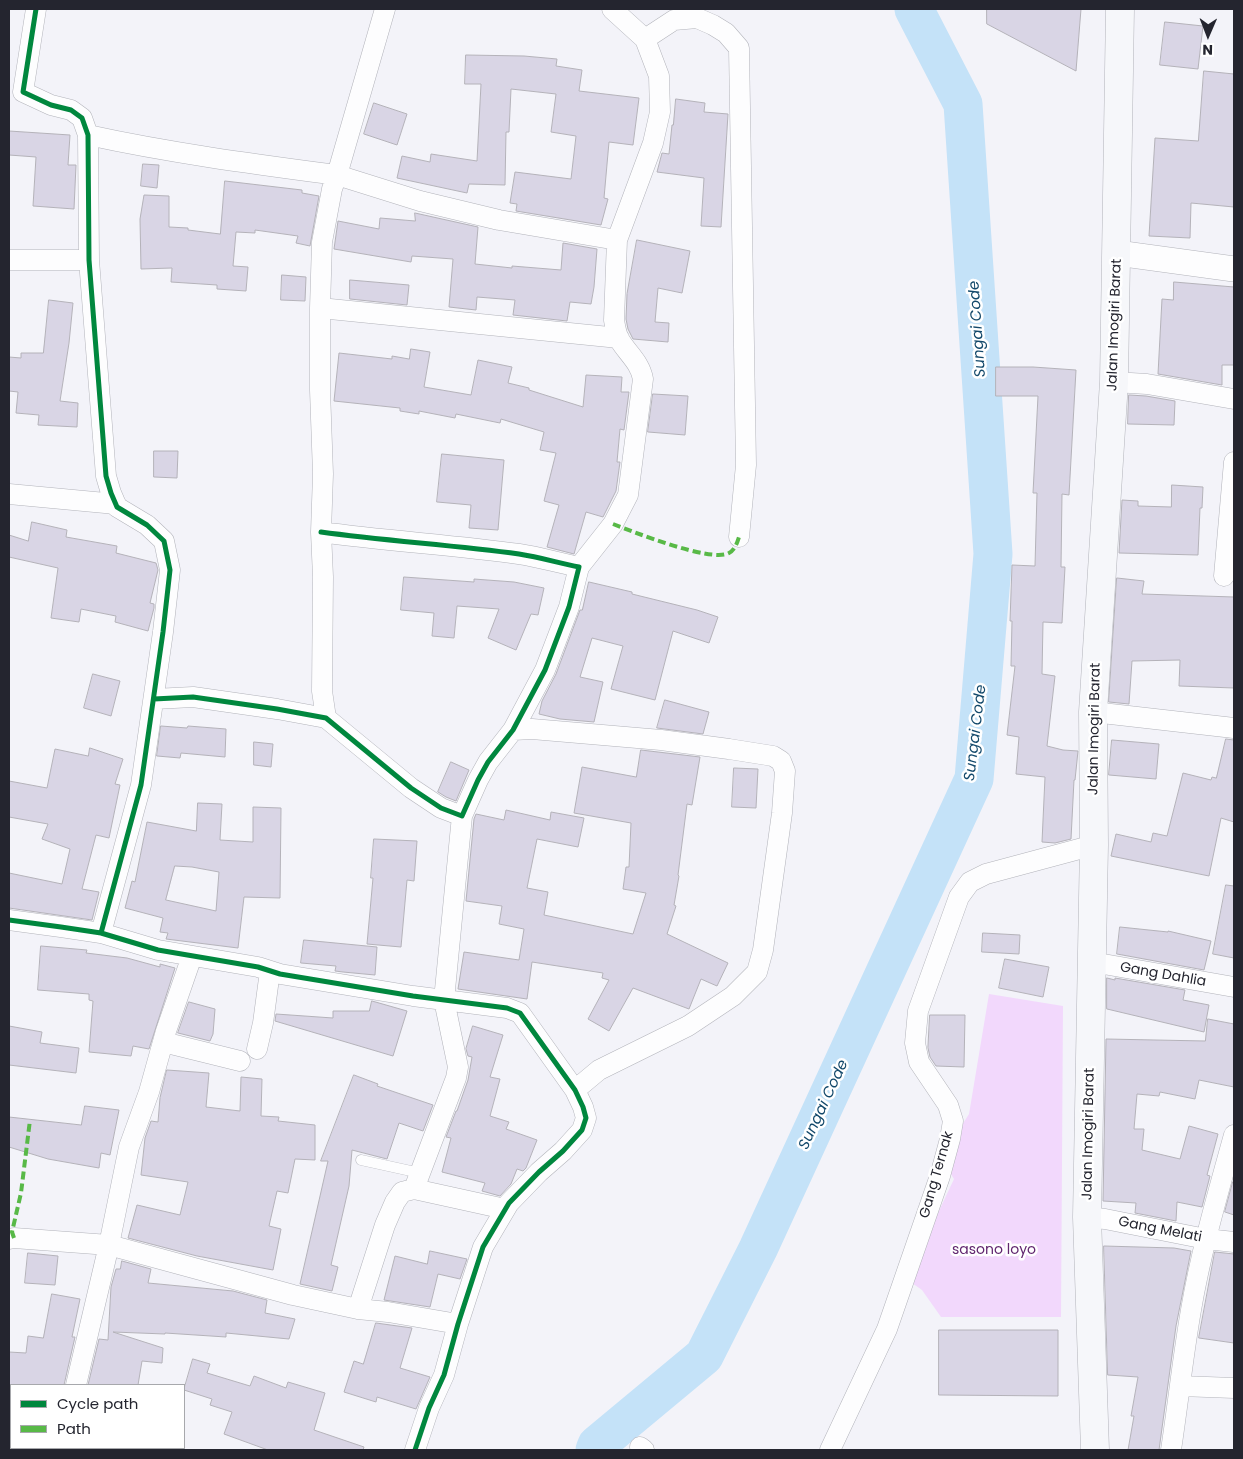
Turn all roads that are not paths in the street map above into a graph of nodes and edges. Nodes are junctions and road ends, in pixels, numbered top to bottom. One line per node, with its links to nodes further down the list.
1 (36, 9): 6 (street)
2 (385, 9): 8 (street)
3 (612, 9): 5 (street)
4 (1120, 9): 10 (main road, Jalan Imogiri Barat)
5 (645, 39): 9 (street); 22 (street)
6 (16, 91): 7 (street)
7 (88, 135): 8 (street); 12 (street)
8 (337, 175): 9 (street); 14 (street)
9 (617, 240): 15 (street)
10 (1117, 253): 13 (street); 16 (main road, Jalan Imogiri Barat)
11 (9, 260): 12 (street)
12 (89, 260): 20 (street)
13 (1234, 269)
14 (320, 308): 15 (street); 21 (street)
15 (619, 338): 23 (street)
16 (1114, 382): 17 (street); 26 (main road, Jalan Imogiri Barat)
17 (1234, 398)
18 (1234, 462): 24 (street)
19 (9, 494): 20 (street)
20 (116, 504): 25 (street)
21 (321, 532): 23 (street); 27 (street)
22 (739, 537)
23 (579, 567): 29 (street)
24 (1224, 576)
25 (154, 699): 27 (street); 33 (street)
26 (1093, 712): 28 (street); 31 (main road, Jalan Imogiri Barat)
27 (326, 718): 30 (street)
28 (1234, 728)
29 (513, 730): 30 (street); 42 (street)
30 (462, 816): 38 (street)
31 (1094, 845): 35 (main road, Jalan Imogiri Barat); 58 (street, Gang Ternak)
32 (9, 920): 33 (street)
33 (101, 933): 34 (street)
34 (192, 956): 36 (street); 39 (street)
35 (1092, 962): 37 (street, Gang Dahlia); 47 (main road, Jalan Imogiri Barat)
36 (270, 971): 38 (street); 40 (street)
37 (1234, 987)
38 (444, 1000): 42 (street); 45 (street)
39 (163, 1042): 41 (street); 51 (street)
40 (257, 1050)
41 (240, 1061)
42 (575, 1090): 46 (street)
43 (1234, 1135): 49 (street)
44 (361, 1160): 45 (lane)
45 (417, 1181): 46 (street); 52 (street)
46 (505, 1209): 53 (street)
47 (1087, 1217): 49 (street, Gang Melati); 59 (main road, Jalan Imogiri Barat)
48 (9, 1239): 51 (street)
49 (1206, 1239): 50 (street, Gang Melati); 55 (street)
50 (1234, 1242)
51 (109, 1245): 52 (street); 54 (street)
52 (358, 1310): 53 (street)
53 (458, 1324): 57 (street)
54 (76, 1384)
55 (1180, 1386): 56 (street); 60 (street)
56 (1234, 1388)
57 (415, 1450)
58 (830, 1450)
59 (1095, 1450)
60 (1171, 1450)

